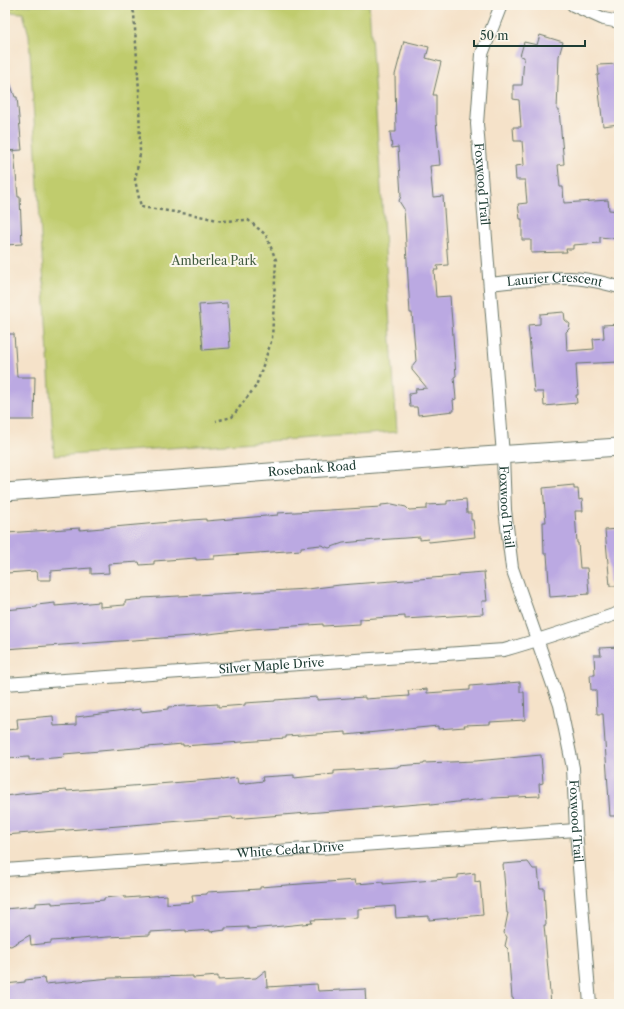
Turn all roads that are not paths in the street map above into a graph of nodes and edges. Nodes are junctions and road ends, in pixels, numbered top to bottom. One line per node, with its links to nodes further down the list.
1 (501, 5): 4 (street, Foxwood Trail)
2 (573, 5): 3 (street)
3 (619, 22)
4 (490, 284): 5 (street, Laurier Crescent); 7 (street, Foxwood Trail)
5 (619, 287)
6 (619, 447): 7 (street, Rosebank Road)
7 (503, 455): 8 (street, Rosebank Road); 10 (street, Foxwood Trail)
8 (5, 492)
9 (619, 614): 10 (street, Silver Maple Drive)
10 (538, 641): 11 (street, Silver Maple Drive); 12 (street, Foxwood Trail)
11 (5, 684)
12 (576, 830): 13 (street, White Cedar Drive); 14 (street, Foxwood Trail)
13 (5, 870)
14 (590, 1004)

